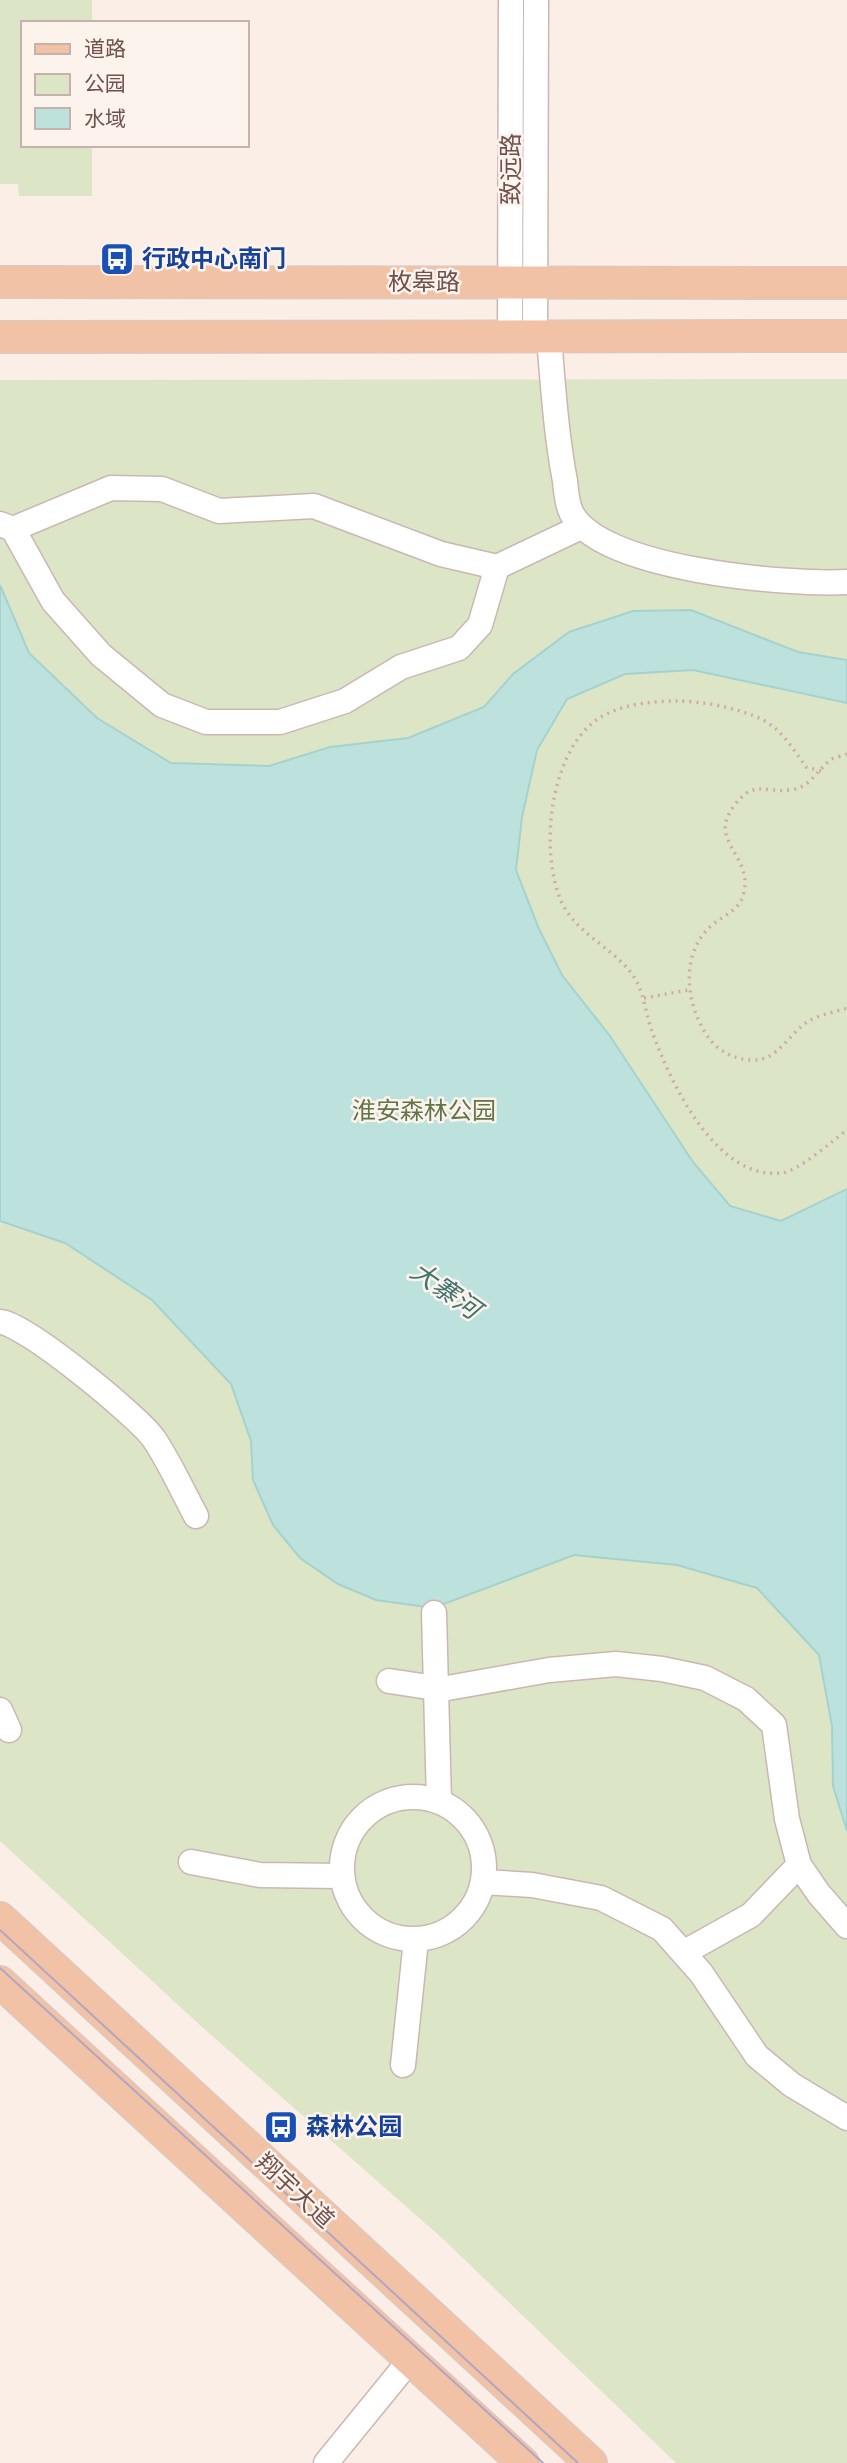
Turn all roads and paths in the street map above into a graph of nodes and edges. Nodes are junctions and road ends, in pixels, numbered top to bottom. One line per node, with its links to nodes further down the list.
1 (511, 0): 4 (street, 致远路)
2 (536, 0): 4 (street)
3 (0, 282): 4 (main road, 枚皋路)
4 (523, 282): 5 (main road, 枚皋路); 8 (street, 致远路)
5 (847, 283)
6 (847, 336): 8 (main road)
7 (0, 337): 8 (main road)
8 (532, 338): 10 (street, 致远路)
9 (6, 526): 11 (street); 11 (street)
10 (581, 527): 11 (street); 12 (street)
11 (497, 567)
12 (847, 582)
13 (847, 754): 14 (path)
14 (821, 771): 15 (path); 16 (path)
15 (688, 990): 16 (path); 17 (path)
16 (644, 998): 18 (path)
17 (847, 1008)
18 (847, 1130)
19 (0, 1322): 20 (street)
20 (195, 1516)
21 (434, 1613): 23 (street)
22 (389, 1681): 23 (street)
23 (436, 1688): 24 (street); 26 (street)
24 (439, 1802): 27 (street); 28 (street)
25 (191, 1862): 27 (street)
26 (799, 1865): 30 (street); 32 (street)
27 (342, 1876): 31 (street)
28 (484, 1882): 31 (street); 32 (street)
29 (0, 1918): 39 (main road, 翔宇大道)
30 (847, 1926)
31 (416, 1940): 34 (street)
32 (683, 1952): 35 (street)
33 (0, 1982): 36 (main road, 翔宇大道)
34 (403, 2065)
35 (847, 2118)
36 (410, 2360): 37 (street); 38 (main road, 翔宇大道)
37 (326, 2463)
38 (523, 2463)
39 (592, 2463)

